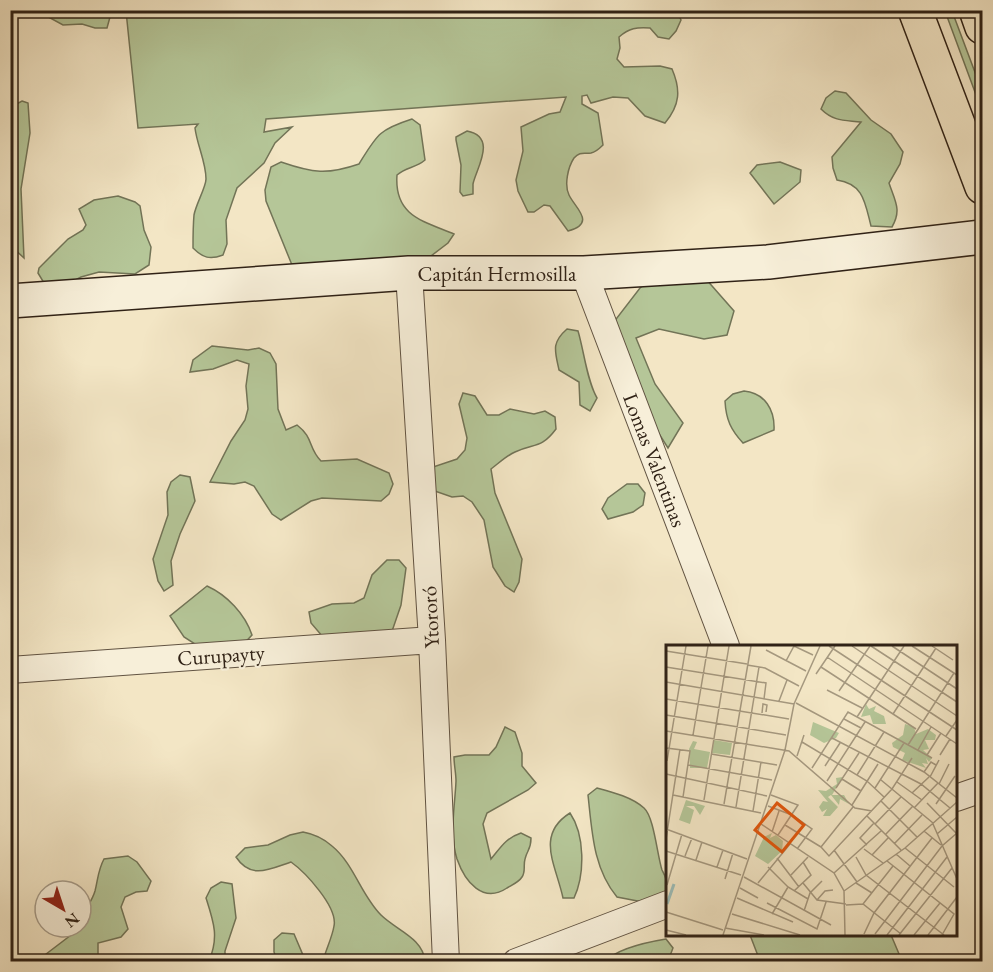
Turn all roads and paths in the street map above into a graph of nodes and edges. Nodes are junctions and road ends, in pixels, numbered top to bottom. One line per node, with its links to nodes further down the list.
1 (915, 10): 4 (highway)
2 (976, 10): 3 (highway)
3 (982, 27)
4 (982, 187)
5 (982, 237): 7 (street, Capitán Hermosilla)
6 (409, 273): 7 (street, Capitán Hermosilla); 8 (street, Capitán Hermosilla); 9 (street, Ytororó)
7 (584, 273): 10 (street, Lomas Valentinas)
8 (10, 302)
9 (432, 640): 11 (street, Curupayty); 15 (street, Ytororó)
10 (726, 645)
11 (10, 670)
12 (982, 789): 13 (street)
13 (957, 798)
14 (666, 905): 16 (street)
15 (446, 962)
16 (516, 962)

